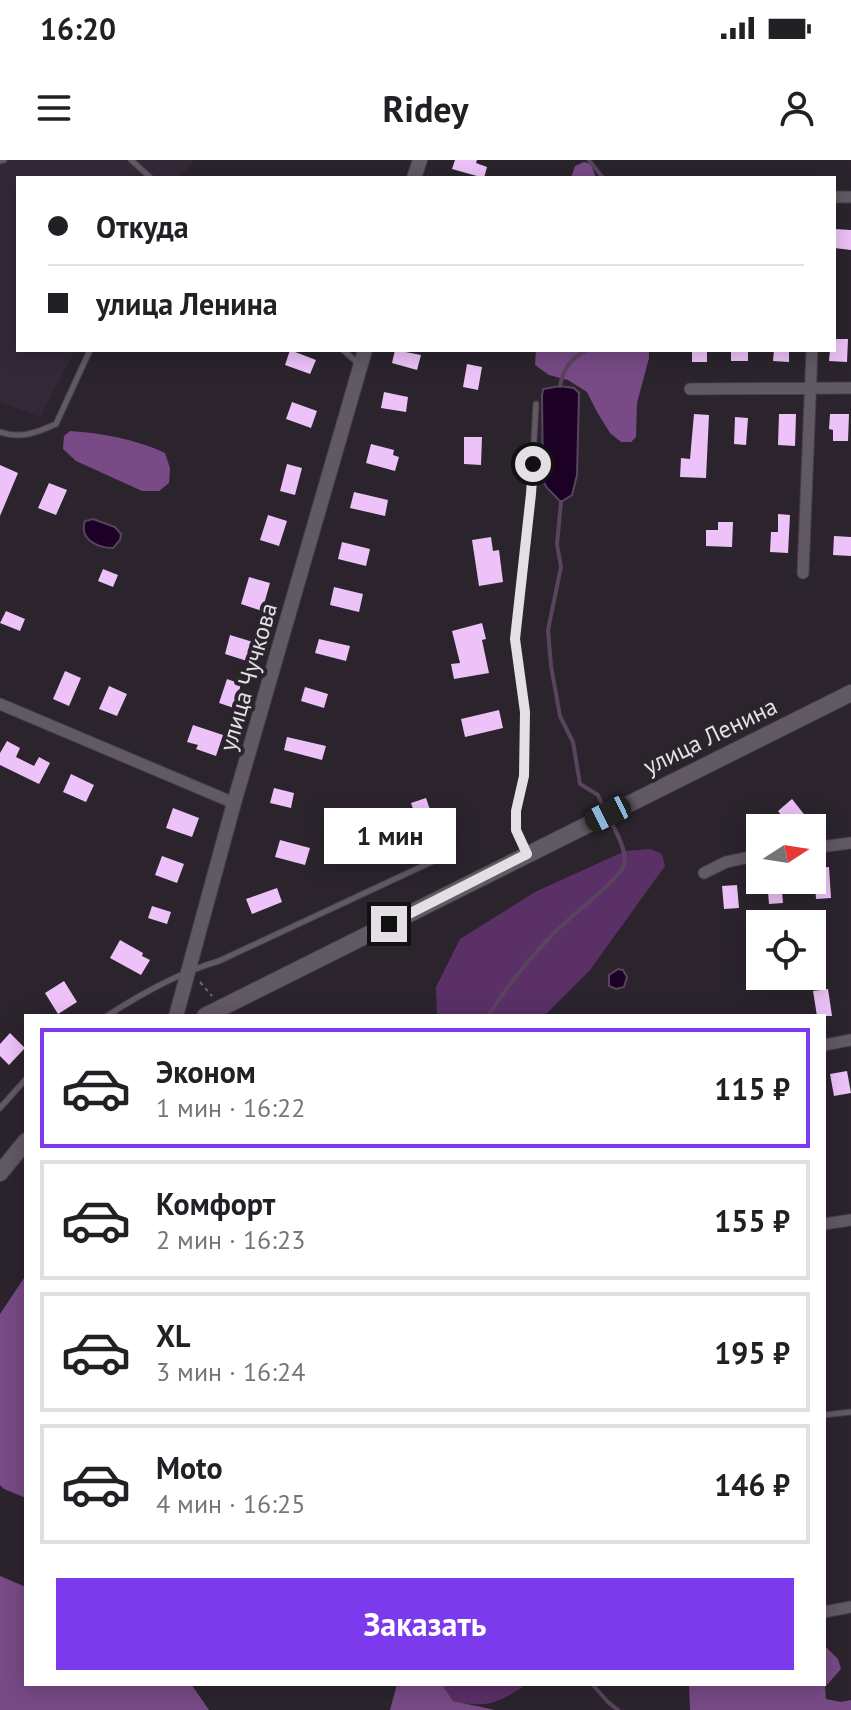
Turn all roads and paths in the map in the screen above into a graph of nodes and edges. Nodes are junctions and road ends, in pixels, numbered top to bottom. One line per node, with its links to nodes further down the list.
1 (131, 160): 2 (lane)
2 (149, 176)
3 (89, 352): 10 (lane)
4 (812, 352): 6 (street)
5 (362, 357): 14 (street, улица Чучкова)
6 (812, 388): 7 (street); 8 (street); 11 (street)
7 (851, 388)
8 (690, 389)
9 (536, 404): 17 (lane)
10 (0, 432)
11 (803, 573)
12 (851, 693): 17 (main road, улица Ленина)
13 (0, 704): 14 (street)
14 (234, 803): 21 (street, улица Чучкова)
15 (851, 843): 16 (street)
16 (826, 846)
17 (527, 854): 22 (main road, улица Ленина)
18 (440, 858): 21 (lane)
19 (746, 858): 20 (street)
20 (704, 873)
21 (189, 969): 22 (path); 23 (lane); 24 (street, улица Чучкова)
22 (222, 1008): 25 (main road, улица Ленина)
23 (110, 1014)
24 (177, 1014)
25 (209, 1014)
26 (851, 1040): 27 (street)
27 (826, 1045)
28 (24, 1081): 29 (lane)
29 (0, 1108)
30 (24, 1143): 31 (main road)
31 (0, 1173)
32 (851, 1220): 33 (street)
33 (826, 1224)
34 (851, 1412): 35 (lane)
35 (826, 1415)
36 (851, 1607): 37 (street)
37 (826, 1612)

